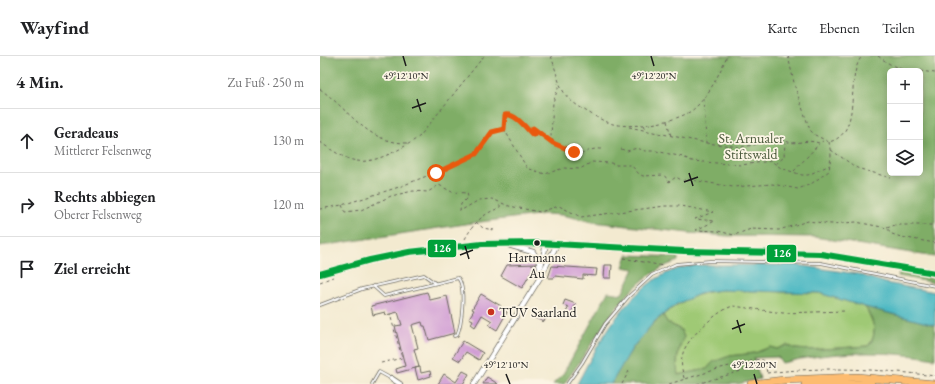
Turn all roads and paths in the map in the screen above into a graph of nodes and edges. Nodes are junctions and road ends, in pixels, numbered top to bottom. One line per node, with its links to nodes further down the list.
1 (484, 56): 23 (path)
2 (551, 56): 10 (path)
3 (727, 56): 12 (path)
4 (788, 56): 19 (path)
5 (862, 56): 22 (path)
6 (878, 56): 7 (path)
7 (896, 68)
8 (923, 72): 9 (path)
9 (935, 73)
10 (558, 81): 15 (path); 24 (path)
11 (320, 89): 23 (path)
12 (704, 98): 13 (path); 25 (path)
13 (667, 121): 14 (path); 18 (path)
14 (644, 124): 15 (path); 17 (path)
15 (629, 126): 17 (path)
16 (504, 129): 24 (path); 31 (path); 35 (path)
17 (647, 130): 18 (path)
18 (671, 136): 25 (path)
19 (823, 140): 22 (path); 26 (path)
20 (320, 142): 23 (path)
21 (785, 142): 25 (path); 26 (path); 30 (path)
22 (829, 142): 29 (path)
23 (410, 143)
24 (553, 143): 27 (path)
25 (706, 143)
26 (819, 143): 32 (path)
27 (601, 149)
28 (621, 149): 30 (path)
29 (830, 149): 31 (path); 33 (path)
30 (776, 164): 32 (path)
31 (831, 164): 32 (path)
32 (793, 172)
33 (891, 178)
34 (500, 203): 35 (path); 37 (path); 39 (path)
35 (342, 205): 36 (path)
36 (320, 209)
37 (476, 222): 40 (path); 41 (path)
38 (935, 225): 39 (path)
39 (887, 228): 42 (path)
40 (494, 230)
41 (464, 241)
42 (935, 243)
43 (506, 244): 44 (main road); 48 (street); 50 (main road)
44 (546, 244): 45 (main road); 48 (street)
45 (557, 244): 49 (main road); 54 (street)
46 (623, 258): 47 (path)
47 (669, 267): 56 (lane); 73 (lane)
48 (540, 270): 54 (street)
49 (935, 273)
50 (320, 274)
51 (334, 277): 52 (path)
52 (320, 282)
53 (435, 283): 55 (lane); 55 (lane); 60 (lane)
54 (536, 283): 72 (street)
55 (373, 286): 57 (lane)
56 (935, 286)
57 (320, 305)
58 (845, 311): 67 (path)
59 (390, 314): 61 (path)
60 (454, 336)
61 (381, 363)
62 (766, 364): 64 (path); 67 (path); 77 (path)
63 (628, 371): 74 (path)
64 (767, 373): 65 (path); 69 (path)
65 (935, 376)
66 (391, 378): 70 (lane); 71 (street)
67 (684, 378): 68 (path)
68 (675, 381): 75 (path); 76 (path)
69 (768, 383): 78 (main road); 81 (main road)
70 (372, 384)
71 (400, 384)
72 (474, 384)
73 (567, 384)
74 (622, 384)
75 (669, 384)
76 (676, 384)
77 (697, 384)
78 (751, 384)
79 (805, 384): 80 (main road)
80 (871, 384)
81 (935, 384)

